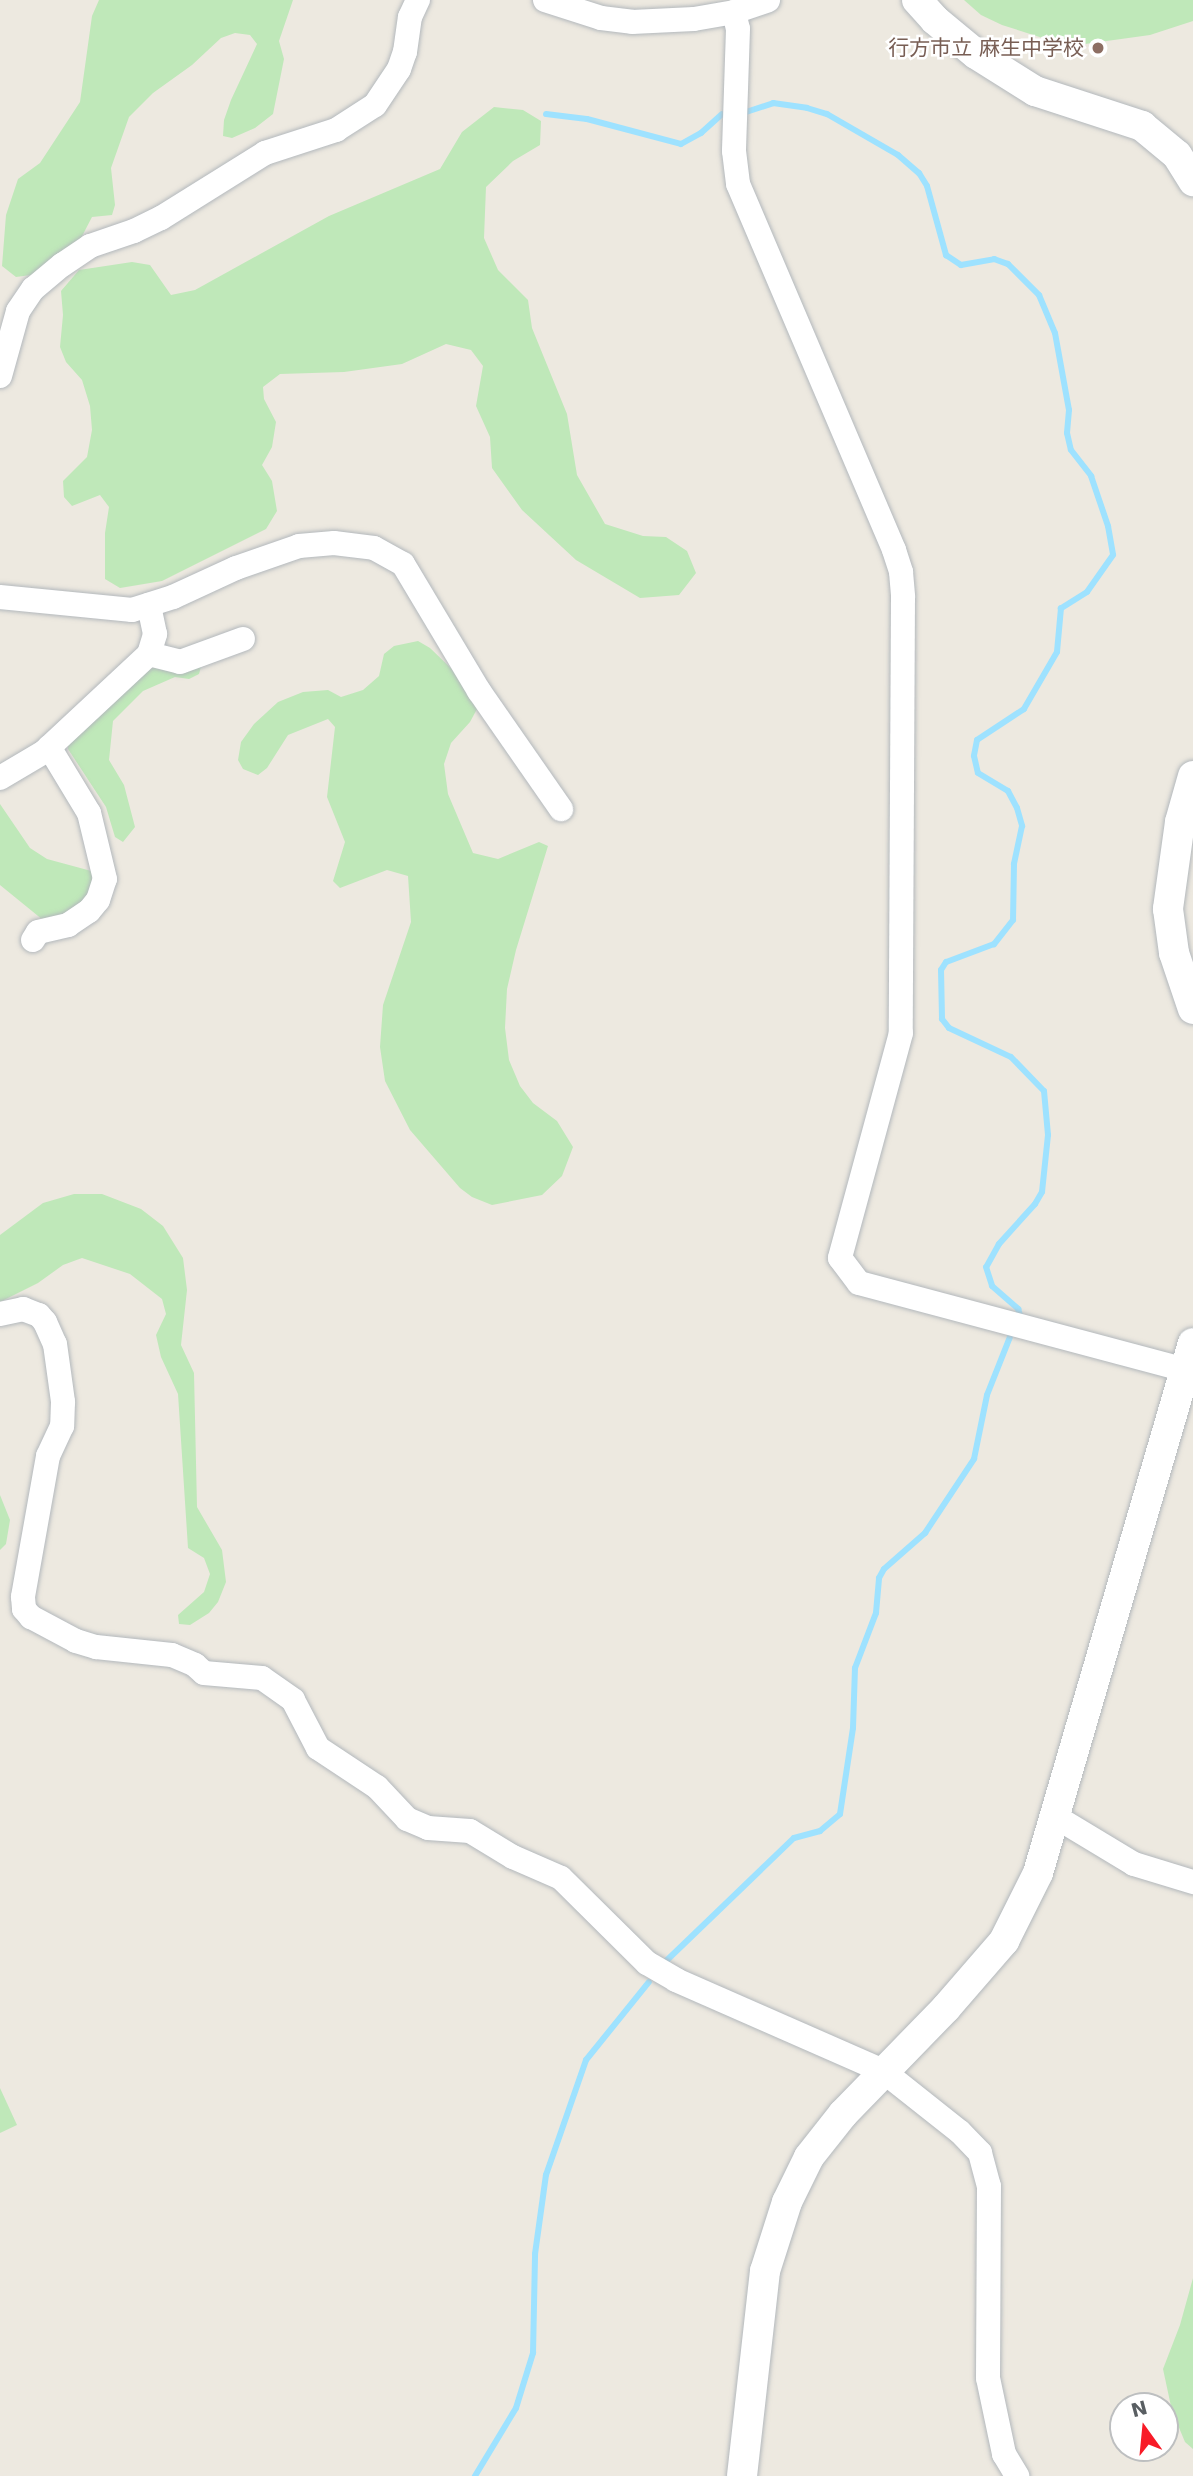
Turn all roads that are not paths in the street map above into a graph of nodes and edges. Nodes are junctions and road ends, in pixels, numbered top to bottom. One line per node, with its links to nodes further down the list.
1 (545, 0): 5 (street)
2 (768, 0): 5 (street)
3 (917, 0): 6 (street)
4 (414, 2): 7 (street)
5 (734, 12): 19 (street)
6 (1193, 181)
7 (0, 376)
8 (0, 597): 9 (street)
9 (149, 605): 11 (street); 15 (street)
10 (243, 639): 11 (street)
11 (149, 654): 12 (street)
12 (48, 747): 14 (street); 16 (street)
13 (1193, 776): 17 (street)
14 (0, 778)
15 (561, 809)
16 (33, 940)
17 (1193, 1009)
18 (0, 1314): 22 (street)
19 (1191, 1362): 20 (street)
20 (1056, 1818): 21 (street); 22 (street)
21 (1193, 1882)
22 (883, 2071): 23 (street); 24 (street)
23 (742, 2476)
24 (1017, 2476)

